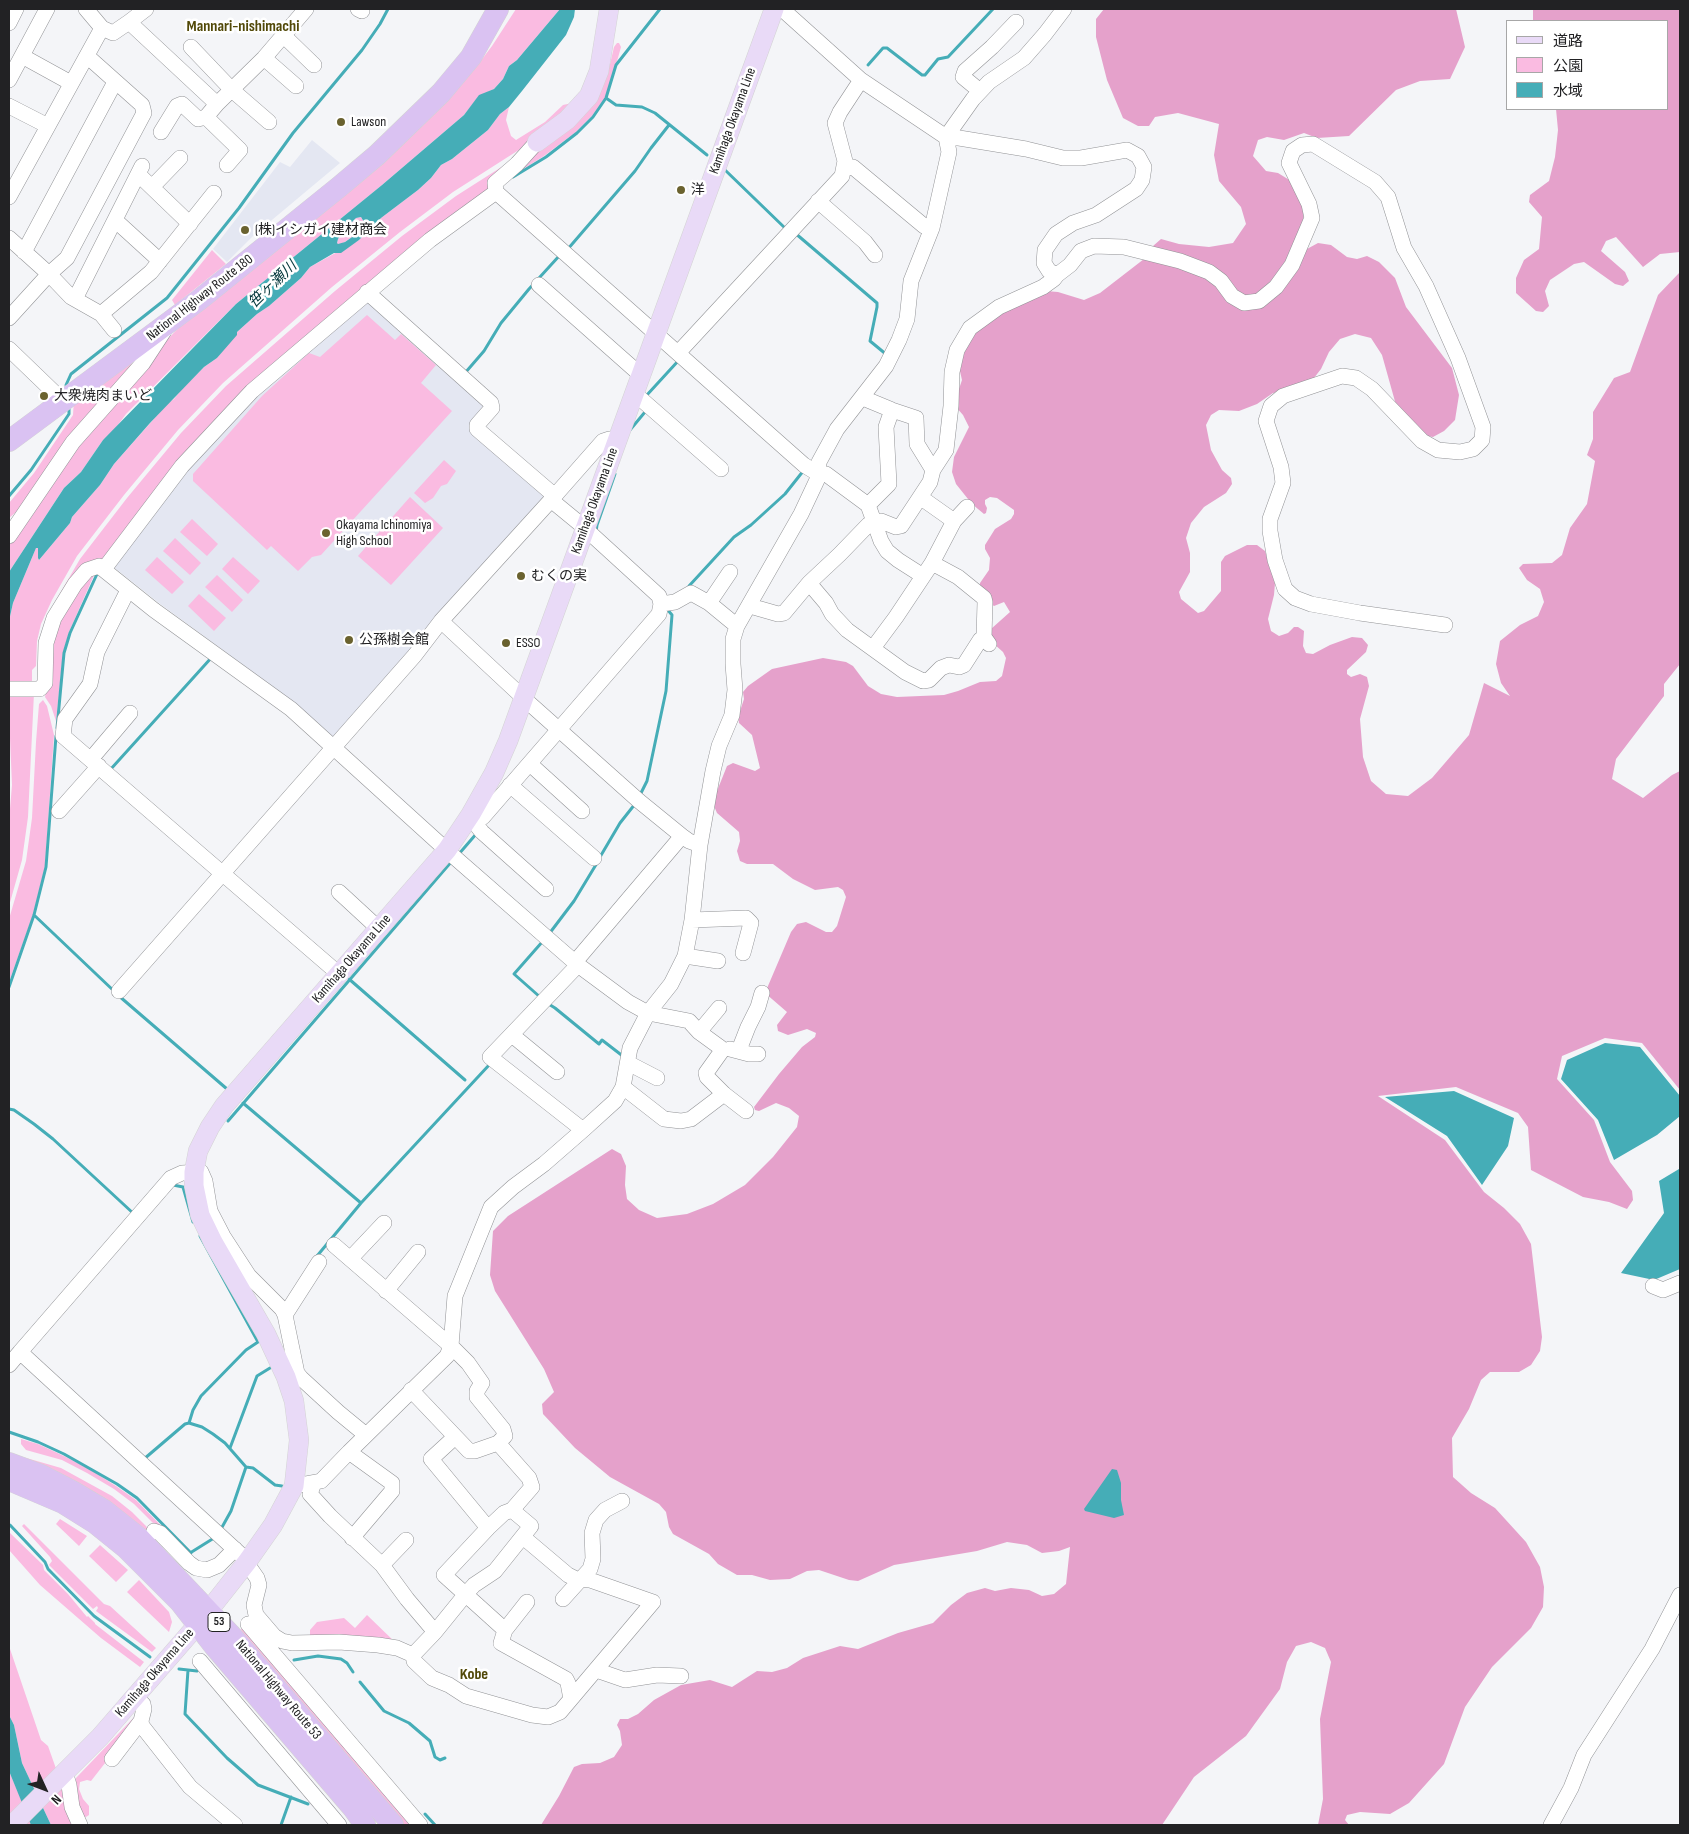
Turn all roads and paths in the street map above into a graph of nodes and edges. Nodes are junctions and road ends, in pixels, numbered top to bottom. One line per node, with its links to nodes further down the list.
1 (16, 9): 13 (street)
2 (47, 9): 17 (street)
3 (87, 9): 14 (street)
4 (146, 9): 11 (street)
5 (306, 9): 15 (street)
6 (498, 9): 58 (highway, National Highway Route 180)
7 (609, 9): 35 (main road)
8 (774, 9): 60 (main road, Kamihaga Okayama Line)
9 (782, 9): 22 (street)
10 (1064, 9): 27 (street)
11 (129, 22): 14 (street); 28 (street)
12 (1016, 22): 27 (street)
13 (9, 23)
14 (102, 28): 18 (street)
15 (284, 36): 19 (street); 20 (street)
16 (191, 47): 26 (street)
17 (22, 56): 21 (street); 24 (street)
18 (87, 56): 23 (street); 24 (street)
19 (264, 58): 25 (street); 26 (street)
20 (314, 65)
21 (9, 80)
22 (861, 80): 34 (street); 38 (street)
23 (115, 82): 48 (street); 51 (street)
24 (71, 83): 32 (street)
25 (296, 86)
26 (232, 90): 28 (street); 31 (street)
27 (980, 91): 34 (street)
28 (217, 104): 30 (street)
29 (9, 106): 32 (street)
30 (206, 117): 33 (street); 37 (street)
31 (269, 122)
32 (48, 126): 42 (street)
33 (162, 132)
34 (946, 138): 46 (street); 52 (street)
35 (537, 142): 40 (street)
36 (180, 158): 39 (street)
37 (227, 165)
38 (848, 168): 43 (street); 46 (street)
39 (152, 187): 44 (street); 45 (street)
40 (495, 189): 54 (street); 60 (street)
41 (214, 193): 45 (street)
42 (9, 197)
43 (821, 204): 49 (street); 62 (street)
44 (115, 220): 50 (street); 55 (street)
45 (190, 224): 50 (street)
46 (932, 228): 65 (street)
47 (9, 238): 48 (street)
48 (24, 252): 51 (street)
49 (875, 254)
50 (160, 261): 56 (street)
51 (49, 274): 55 (street); 57 (street)
52 (1057, 275): 71 (street); 90 (street)
53 (539, 285): 63 (street)
54 (368, 292): 74 (street); 81 (street)
55 (75, 299): 56 (street)
56 (101, 314): 59 (street)
57 (9, 318)
58 (168, 323): 66 (highway, National Highway Route 180); 80 (street)
59 (114, 330)
60 (656, 334): 62 (street); 63 (main road, Kamihaga Okayama Line)
61 (9, 349): 66 (street)
62 (680, 355): 72 (street)
63 (642, 372): 64 (main road, Kamihaga Okayama Line)
64 (634, 393): 69 (main road, Kamihaga Okayama Line); 70 (street)
65 (863, 398): 67 (street); 72 (street)
66 (63, 401): 68 (highway, National Highway Route 180)
67 (892, 410): 71 (street); 75 (street)
68 (9, 441)
69 (616, 442): 74 (street); 79 (main road, Kamihaga Okayama Line)
70 (721, 469)
71 (933, 470): 73 (street)
72 (817, 472): 75 (street); 88 (street)
73 (920, 497): 77 (street); 78 (street)
74 (554, 501): 79 (street); 89 (street)
75 (868, 505): 78 (street)
76 (967, 507): 77 (street)
77 (954, 521): 82 (street)
78 (874, 522): 82 (street); 84 (street)
79 (585, 529): 87 (street); 94 (main road, Kamihaga Okayama Line)
80 (9, 536)
81 (106, 566): 85 (street); 93 (street)
82 (928, 569): 92 (street); 92 (street)
83 (730, 572): 86 (street)
84 (809, 583): 88 (street); 92 (street)
85 (128, 590): 97 (street); 98 (street)
86 (710, 603): 87 (street); 91 (street)
87 (661, 604): 96 (street)
88 (750, 606): 91 (street)
89 (443, 624): 94 (street); 97 (street)
90 (1445, 625)
91 (737, 626): 105 (street)
92 (872, 648)
93 (9, 689)
94 (524, 698): 96 (street); 103 (main road, Kamihaga Okayama Line)
95 (130, 713): 98 (street)
96 (562, 732): 99 (street); 104 (street)
97 (336, 747): 106 (street); 108 (street)
98 (95, 762): 101 (street); 108 (street)
99 (533, 767): 100 (street); 102 (street)
100 (513, 788): 103 (street); 107 (street)
101 (59, 810)
102 (582, 811)
103 (477, 823): 106 (main road, Kamihaga Okayama Line); 109 (street)
104 (682, 836): 105 (street); 116 (street)
105 (700, 845): 111 (street)
106 (453, 856): 112 (main road, Kamihaga Okayama Line); 116 (street)
107 (594, 858)
108 (225, 876): 117 (street); 118 (street)
109 (546, 889)
110 (339, 892): 112 (street)
111 (692, 920): 113 (street); 114 (street)
112 (378, 928): 117 (main road, Kamihaga Okayama Line)
113 (743, 953)
114 (685, 956): 115 (street); 121 (street)
115 (718, 961)
116 (577, 963): 121 (street); 123 (street)
117 (339, 974): 134 (main road, Kamihaga Okayama Line)
118 (119, 991)
119 (762, 994): 125 (street)
120 (719, 1008): 122 (street)
121 (648, 1013): 122 (street); 127 (street)
122 (699, 1032): 124 (street)
123 (514, 1036): 128 (street); 133 (street)
124 (721, 1048): 125 (street); 131 (street)
125 (739, 1050): 126 (street)
126 (758, 1054)
127 (628, 1063): 129 (street); 130 (street)
128 (557, 1072)
129 (657, 1078)
130 (623, 1087): 131 (street); 133 (street)
131 (724, 1094): 132 (street)
132 (746, 1111)
133 (583, 1130): 144 (street)
134 (194, 1172): 143 (street); 145 (street); 155 (main road, Kamihaga Okayama Line)
135 (384, 1223): 138 (street)
136 (334, 1244): 138 (street)
137 (418, 1252): 142 (street)
138 (350, 1259): 142 (street)
139 (318, 1262): 143 (street)
140 (1680, 1283): 141 (street)
141 (1653, 1286)
142 (386, 1291): 144 (street)
143 (285, 1314): 148 (street)
144 (451, 1346): 147 (street); 150 (street)
145 (22, 1354): 146 (street); 163 (street)
146 (9, 1364)
147 (411, 1390): 148 (street); 149 (street)
148 (366, 1435): 151 (street)
149 (455, 1438): 150 (street); 158 (street)
150 (498, 1444): 157 (street)
151 (349, 1452): 154 (street); 161 (street)
152 (9, 1463): 170 (highway, National Highway Route 53 / 53)
153 (9, 1480): 170 (highway, National Highway Route 53 / 53)
154 (314, 1483): 155 (street); 161 (street)
155 (294, 1486): 163 (main road, Kamihaga Okayama Line)
156 (622, 1501): 165 (street)
157 (512, 1510): 158 (street); 160 (street)
158 (488, 1528): 166 (street)
159 (154, 1531): 163 (street)
160 (523, 1537): 165 (street); 166 (street)
161 (352, 1538): 164 (street)
162 (406, 1540): 164 (street)
163 (241, 1556): 170 (main road, Kamihaga Okayama Line); 174 (street)
164 (382, 1565): 173 (street)
165 (582, 1579): 168 (street); 178 (street)
166 (465, 1595): 172 (street); 173 (street)
167 (1680, 1595): 192 (street)
168 (563, 1599)
169 (527, 1602): 172 (street)
170 (203, 1617): 180 (main road, Kamihaga Okayama Line); 189 (highway, National Highway Route 53 / 53); 190 (highway, National Highway Route 53 / 53)
171 (248, 1624): 176 (street)
172 (505, 1630): 181 (street)
173 (435, 1632): 175 (street)
174 (292, 1643): 175 (street); 176 (street)
175 (413, 1655): 181 (street)
176 (279, 1658): 191 (street)
177 (200, 1661): 188 (street)
178 (596, 1670): 179 (street); 181 (street)
179 (681, 1676)
180 (135, 1698): 182 (street); 184 (main road, Kamihaga Okayama Line)
181 (571, 1699)
182 (141, 1720): 183 (street); 187 (street)
183 (112, 1759)
184 (63, 1774): 185 (main road, Kamihaga Okayama Line); 186 (street)
185 (12, 1825)
186 (80, 1825)
187 (235, 1825)
188 (339, 1825)
189 (365, 1825)
190 (393, 1825)
191 (420, 1825)
192 (1551, 1825)

